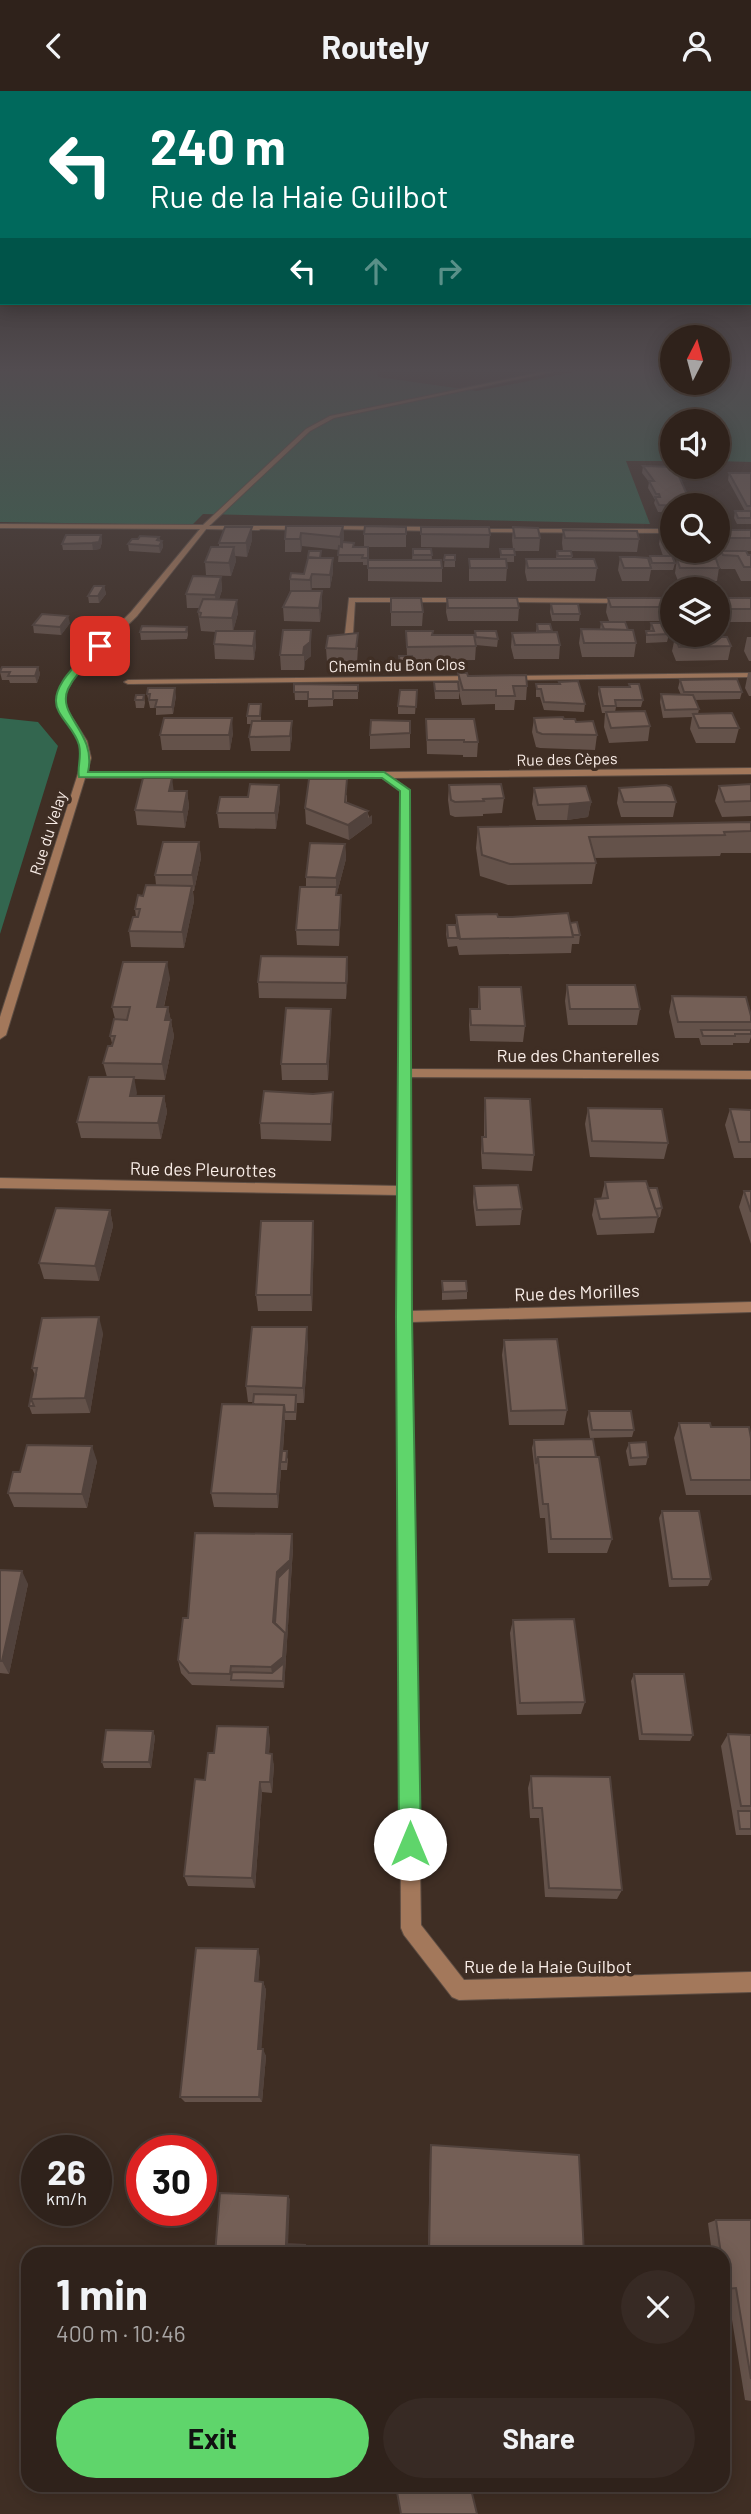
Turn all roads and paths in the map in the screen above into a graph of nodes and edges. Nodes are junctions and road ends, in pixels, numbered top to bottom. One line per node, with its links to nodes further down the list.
1 (250, 485): 3 (street, Rue du Velay)
2 (0, 526): 3 (street)
3 (205, 527): 4 (street); 16 (street, Rue du Velay)
4 (452, 529)
5 (466, 530): 6 (street)
6 (660, 531)
7 (477, 600): 10 (street)
8 (491, 600): 9 (street)
9 (630, 601)
10 (349, 634)
11 (751, 675): 13 (street)
12 (489, 678): 14 (street, Chemin du Bon Clos)
13 (503, 678)
14 (128, 681)
15 (751, 771): 17 (street, Rue des Cèpes)
16 (83, 775): 17 (street); 18 (street, Rue du Velay)
17 (384, 775): 19 (street, Rue de la Haie Guilbot)
18 (0, 1035)
19 (405, 1073): 20 (street, Rue des Chanterelles); 22 (street, Rue de la Haie Guilbot)
20 (751, 1075)
21 (0, 1183): 22 (street, Rue des Pleurottes)
22 (405, 1191): 24 (street, Rue de la Haie Guilbot)
23 (751, 1307): 24 (street, Rue des Morilles)
24 (404, 1317): 25 (street, Rue de la Haie Guilbot)
25 (751, 1982)

